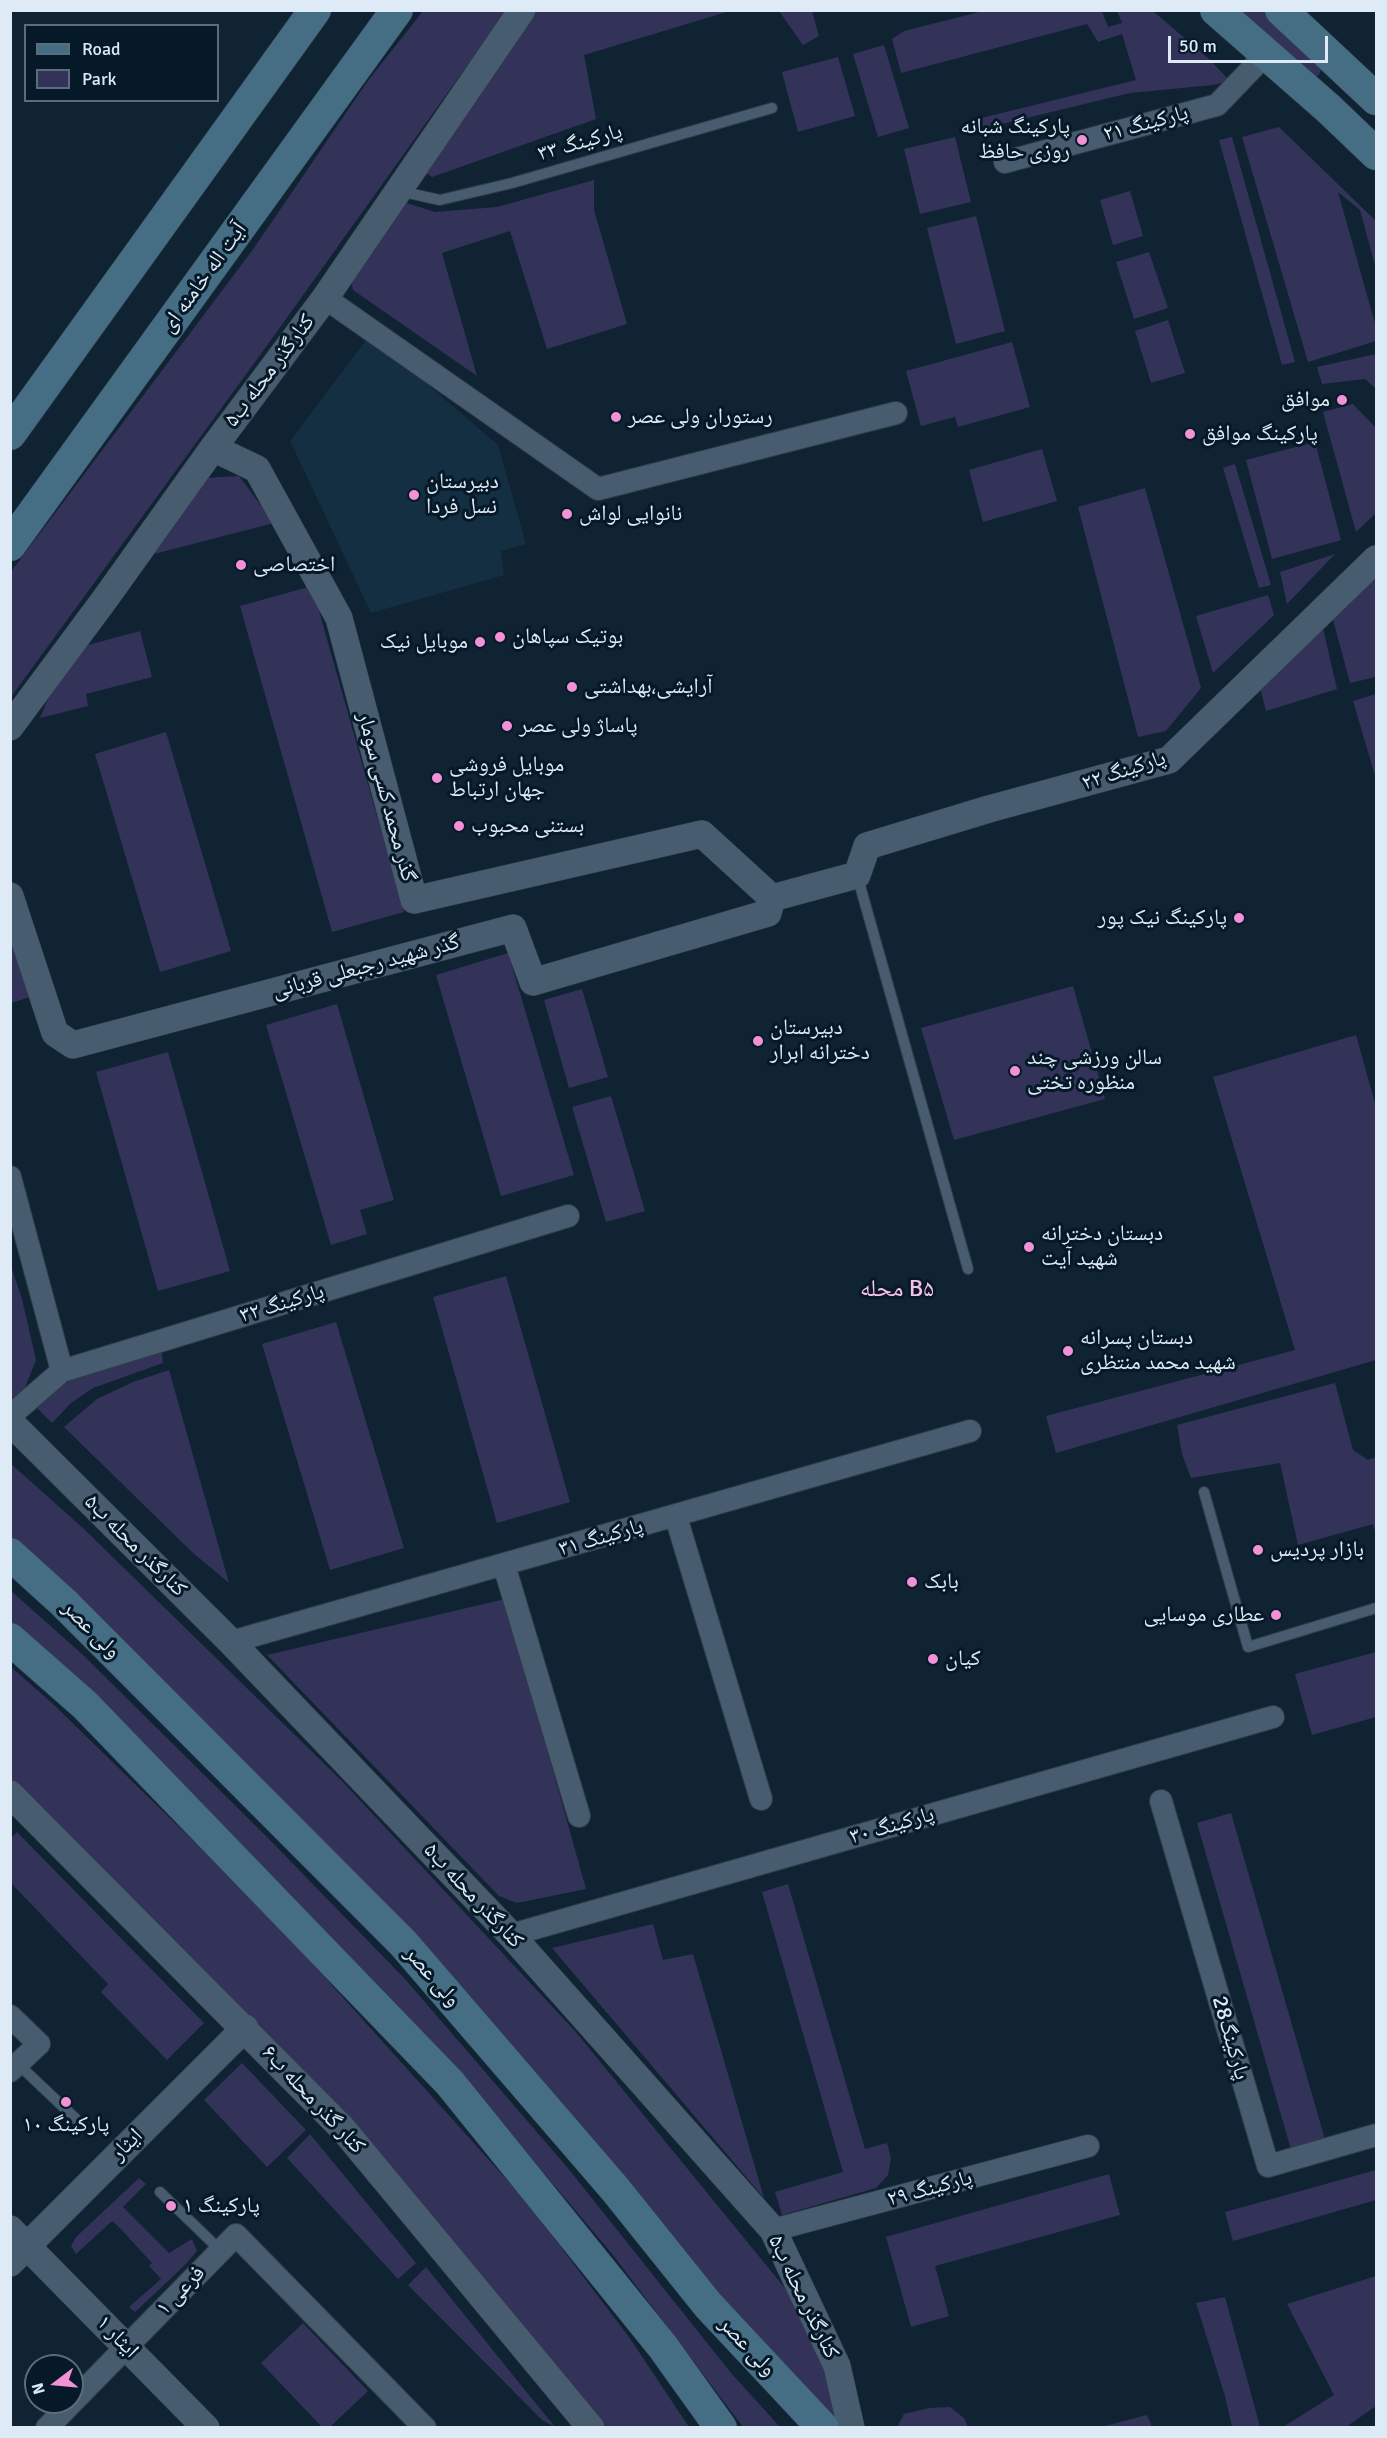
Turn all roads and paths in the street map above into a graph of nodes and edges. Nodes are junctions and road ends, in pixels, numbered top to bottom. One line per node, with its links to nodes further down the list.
1 (315, 10): 15 (main road)
2 (397, 10): 17 (main road, آیت اله خامنه ای)
3 (522, 10): 12 (street, کنارگذر محله ب۵)
4 (1216, 10): 6 (main road)
5 (1281, 10): 7 (main road)
6 (1267, 53): 9 (main road); 11 (street, پارکینگ ۲۱)
7 (1366, 90): 9 (main road)
8 (772, 108): 12 (lane, پارکینگ ۳۳)
9 (1329, 109): 10 (main road)
10 (1377, 154)
11 (1005, 162)
12 (398, 191): 13 (street, کنارگذر محله ب۵)
13 (325, 298): 14 (street); 16 (street, کنارگذر محله ب۵)
14 (896, 413)
15 (10, 434)
16 (213, 448): 19 (street, کنارگذر محله ب۵); 22 (street, گذر محمد کسی سومار)
17 (10, 545)
18 (1377, 559): 20 (street, پارکینگ ۲۲)
19 (10, 727)
20 (857, 875): 22 (street); 25 (lane)
21 (10, 897): 22 (street, گذر شهید رجبعلی قربانی)
22 (772, 898)
23 (10, 1177): 26 (street)
24 (568, 1216): 26 (street, پارکینگ ۳۲)
25 (968, 1269)
26 (62, 1371): 27 (street, پارکینگ ۳۲)
27 (10, 1416)
28 (10, 1422): 36 (street, کنارگذر محله ب۵)
29 (970, 1431): 31 (street, پارکینگ ۳۱)
30 (1204, 1492): 34 (lane)
31 (676, 1516): 33 (street, پارکینگ ۳۱); 39 (street)
32 (10, 1554): 59 (main road, ولی عصر)
33 (504, 1565): 36 (street, پارکینگ ۳۱); 41 (street)
34 (1377, 1608)
35 (10, 1639): 58 (main road)
36 (231, 1642): 42 (street, کنارگذر محله ب۵)
37 (1273, 1717): 42 (street, پارکینگ ۳۰)
38 (10, 1794): 44 (street, کنار گذر محله ب۶)
39 (760, 1799)
40 (1161, 1801): 47 (street, پارکینگ28)
41 (579, 1816)
42 (511, 1935): 50 (street, کنارگذر محله ب۵)
43 (10, 2016): 45 (street)
44 (244, 2028): 52 (street, ایثار); 57 (street, کنار گذر محله ب۶)
45 (14, 2068): 46 (lane)
46 (76, 2120)
47 (1377, 2135)
48 (1088, 2146): 50 (street, پارکینگ ۲۹)
49 (160, 2192): 51 (lane)
50 (772, 2230): 60 (street, کنارگذر محله ب۵)
51 (228, 2242): 53 (street, فرعی ۱); 56 (street)
52 (16, 2246): 53 (street, ایثار ۱)
53 (127, 2347): 54 (street, فرعی ۱); 55 (street, ایثار ۱)
54 (55, 2425)
55 (206, 2427)
56 (425, 2427)
57 (591, 2427)
58 (721, 2427)
59 (823, 2427)
60 (851, 2427)

